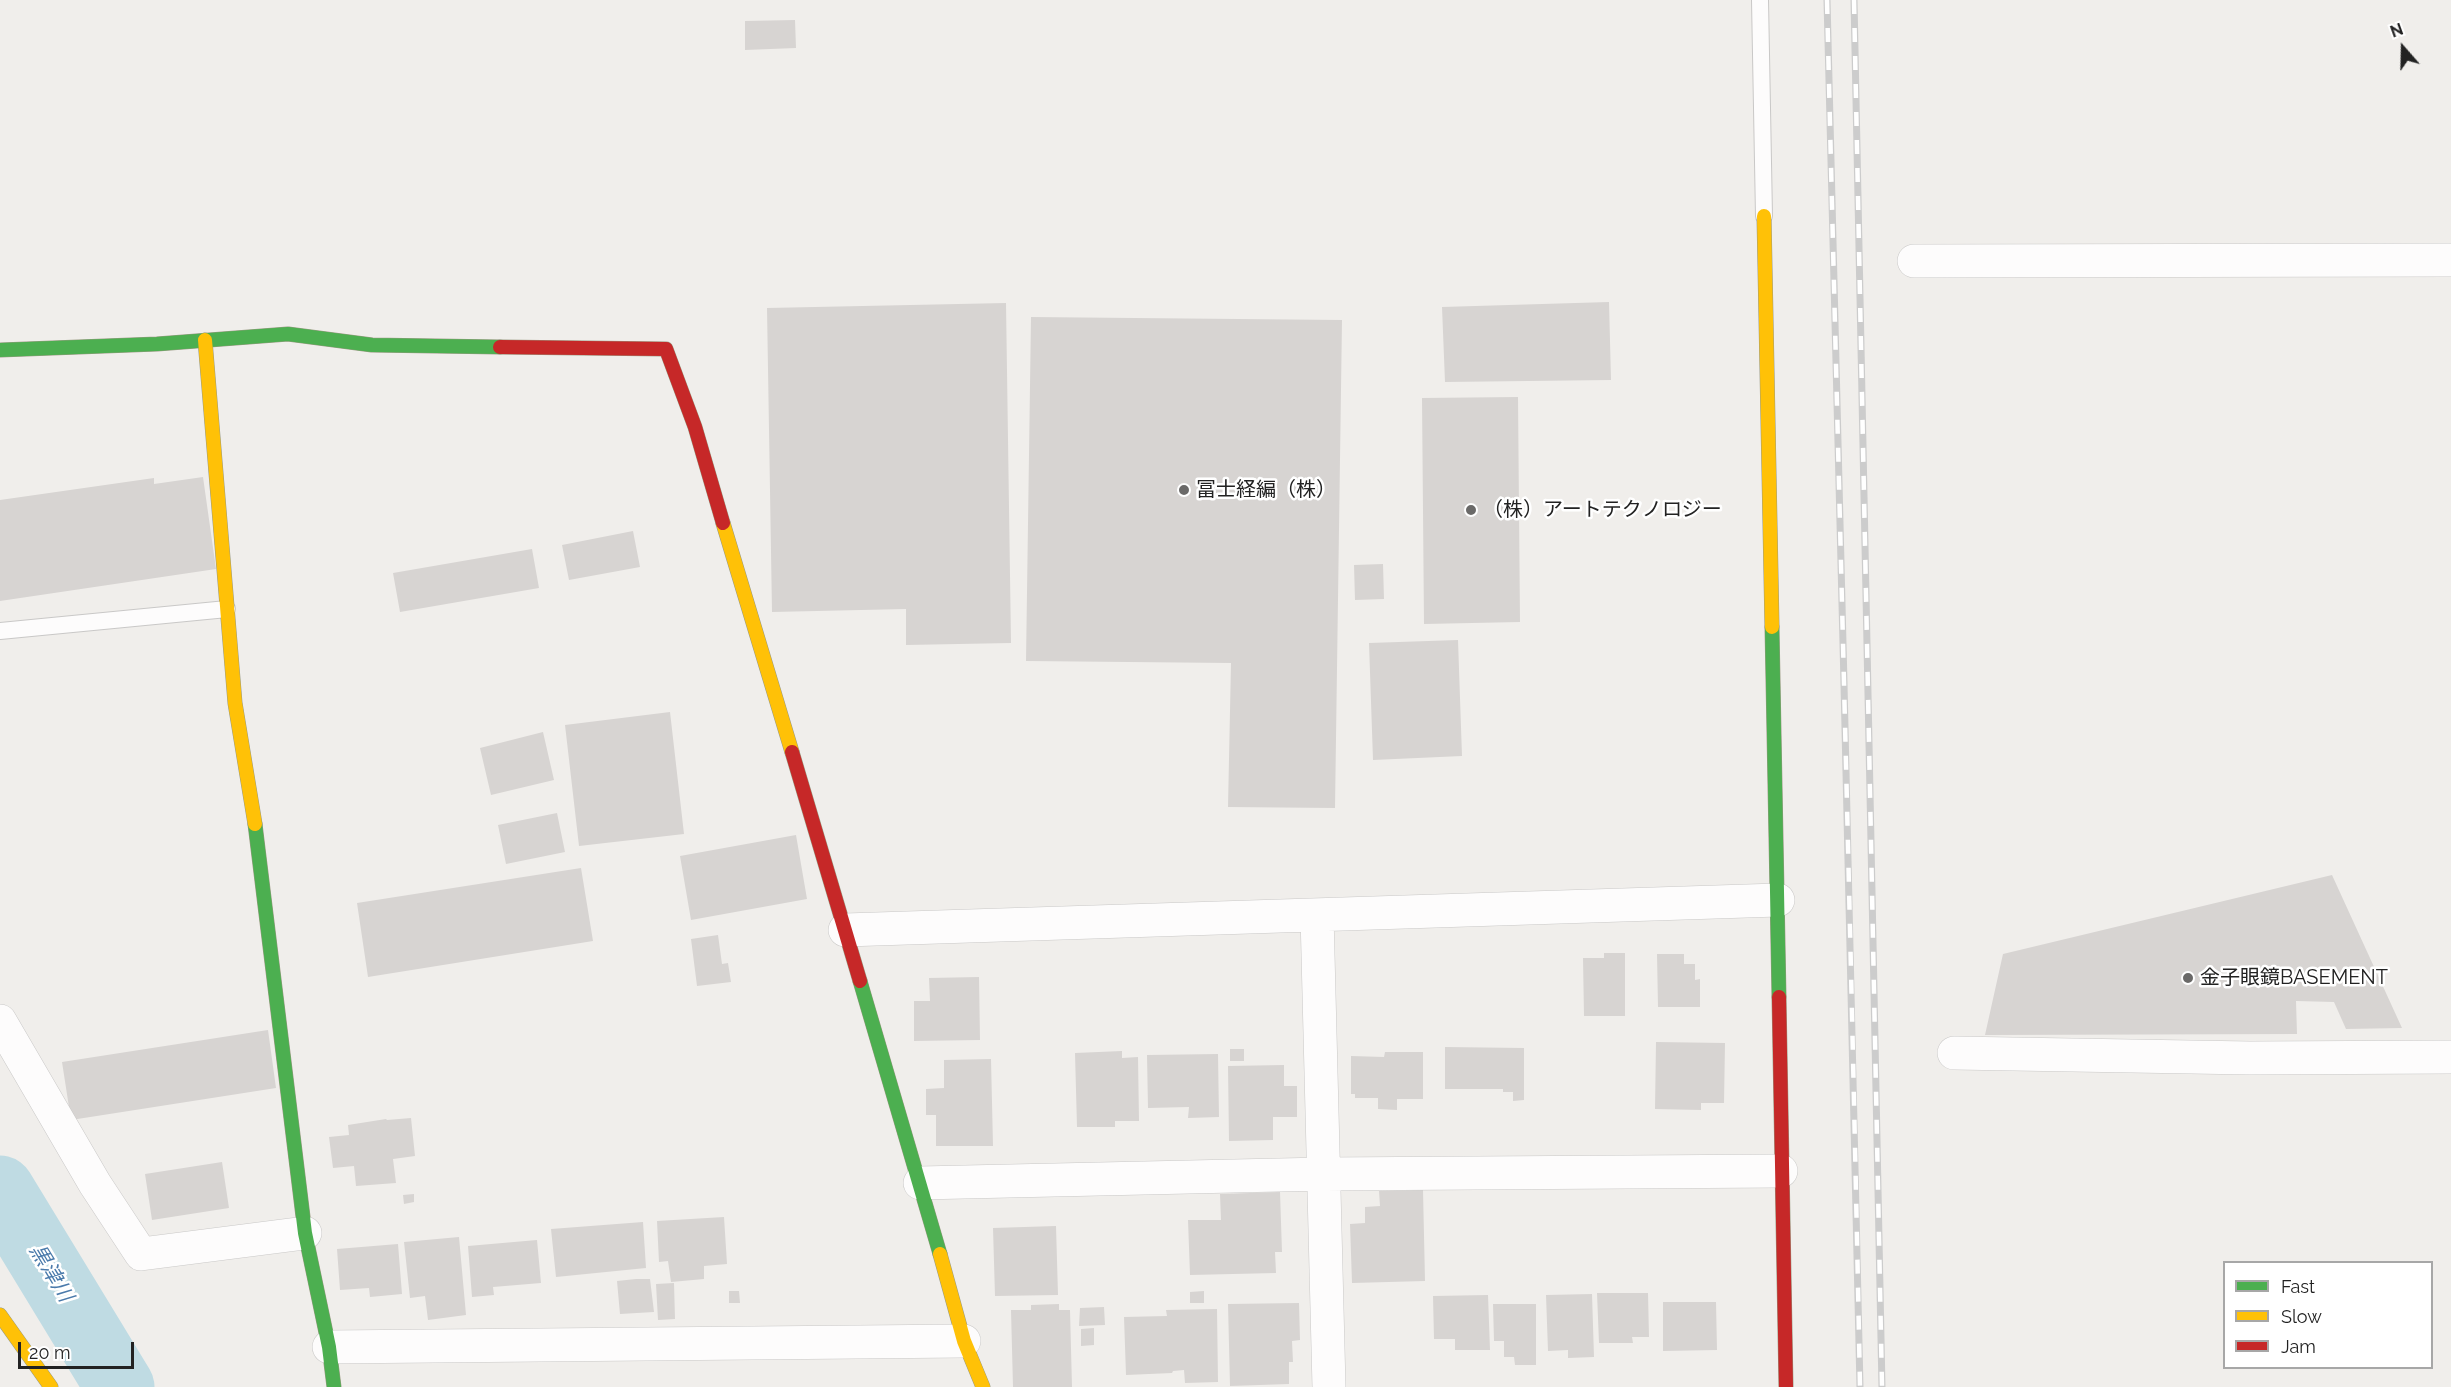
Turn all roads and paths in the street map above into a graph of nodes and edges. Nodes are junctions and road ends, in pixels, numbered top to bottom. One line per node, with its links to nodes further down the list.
1 (1760, 0): 2 (lane)
2 (1764, 216): 9 (main road)
3 (2451, 260): 4 (street)
4 (1914, 261)
5 (205, 340): 6 (main road); 7 (main road); 11 (main road)
6 (0, 350)
7 (227, 609): 8 (lane); 18 (main road)
8 (0, 631)
9 (1778, 900): 10 (street); 15 (main road)
10 (1317, 915): 11 (street); 16 (street)
11 (845, 930): 17 (main road)
12 (0, 1021): 18 (street)
13 (1954, 1053): 14 (street)
14 (2451, 1057)
15 (1781, 1171): 16 (street); 26 (main road)
16 (1324, 1174): 17 (street); 25 (street)
17 (920, 1183): 20 (main road)
18 (305, 1233): 21 (main road)
19 (0, 1315): 22 (main road)
20 (964, 1341): 21 (street); 24 (main road)
21 (329, 1347): 23 (main road)
22 (51, 1387)
23 (334, 1387)
24 (983, 1387)
25 (1329, 1387)
26 (1786, 1387)

